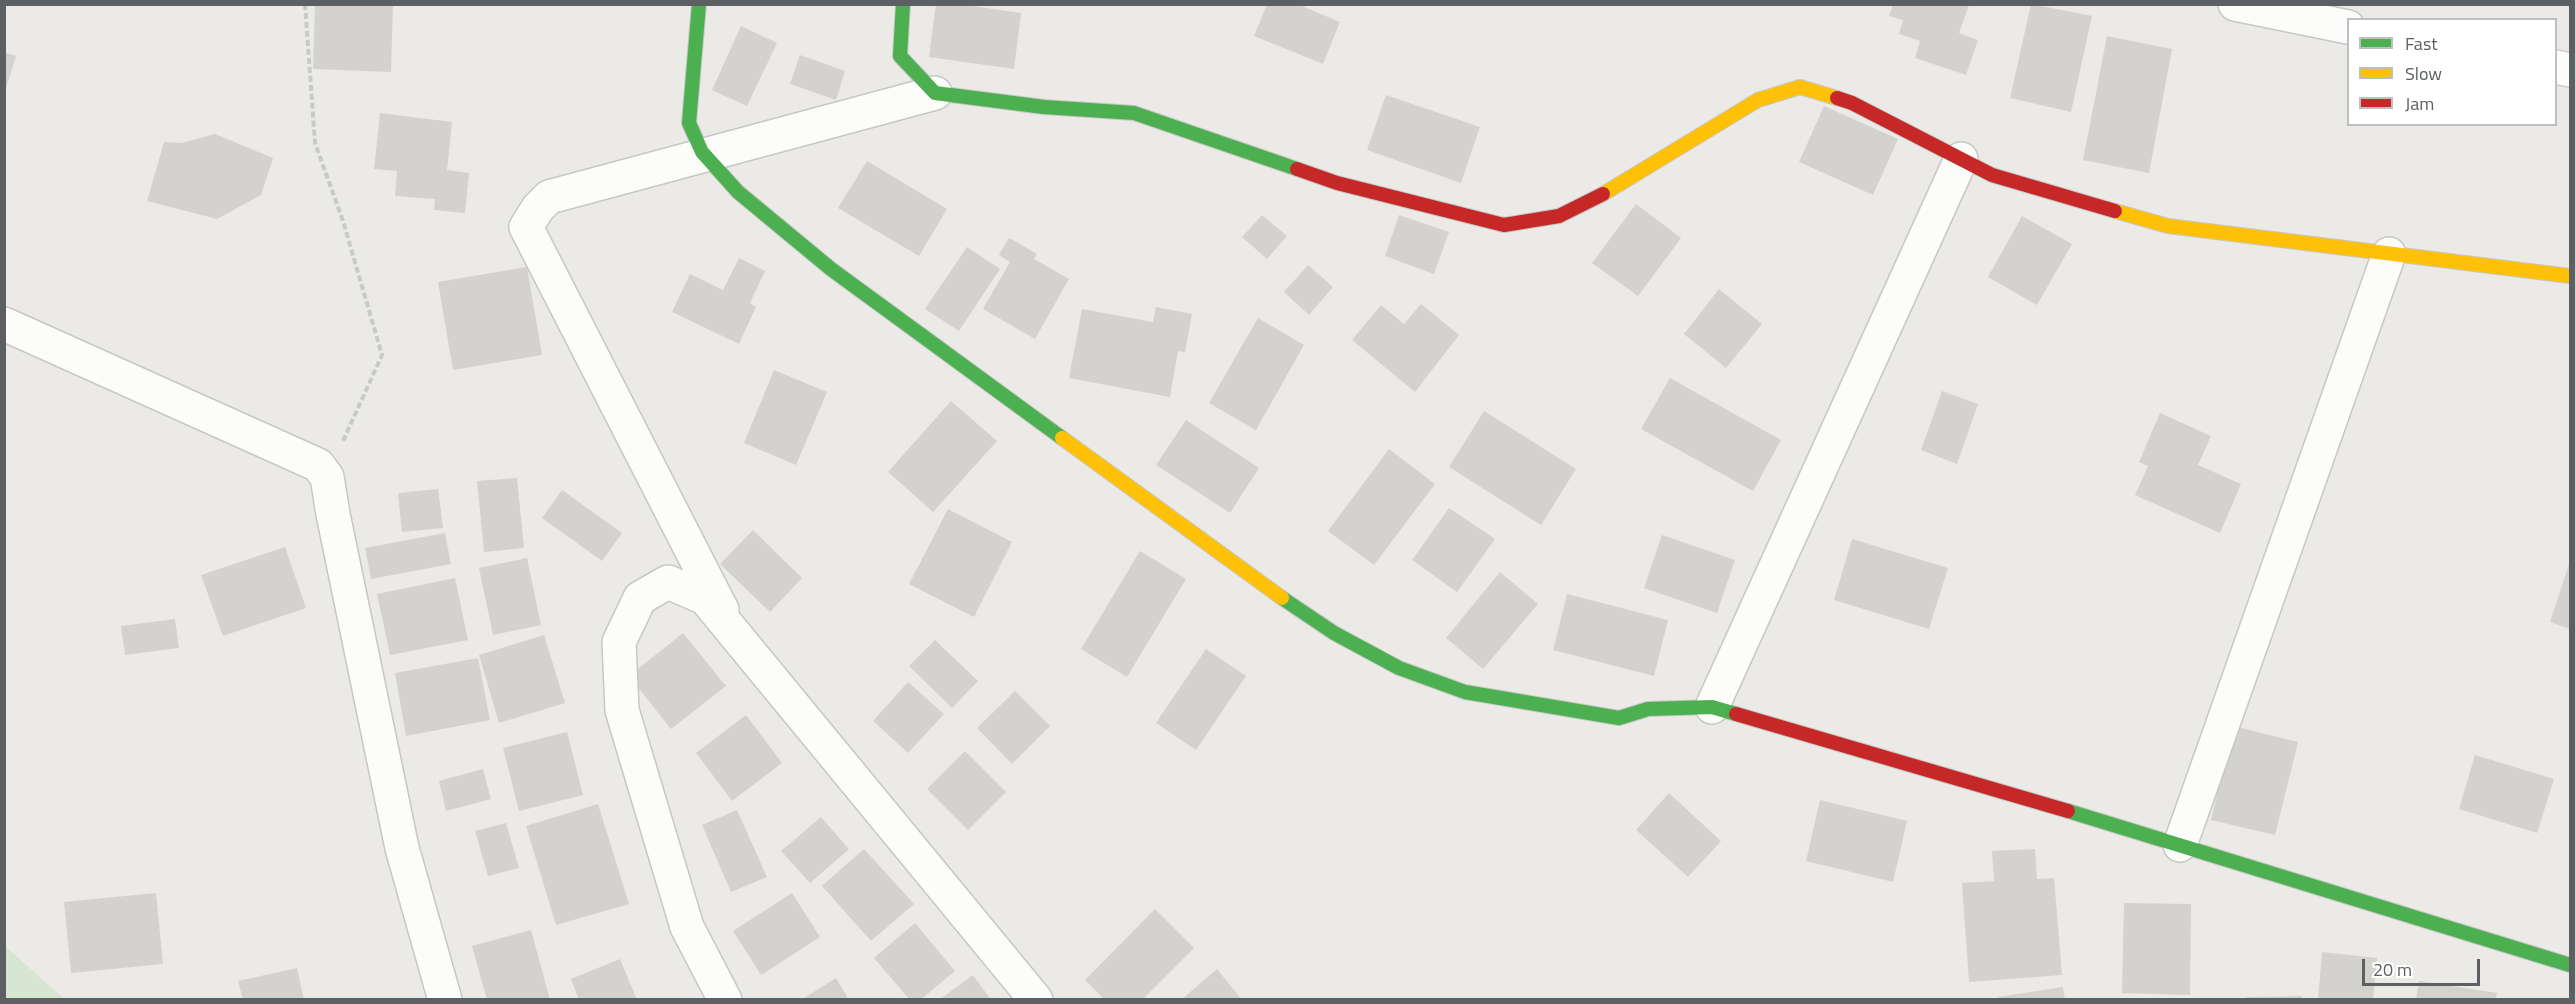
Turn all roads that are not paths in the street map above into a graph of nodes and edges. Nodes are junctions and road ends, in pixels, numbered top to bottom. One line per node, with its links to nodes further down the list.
1 (699, 4): 6 (street)
2 (903, 4): 5 (street)
3 (2235, 4): 4 (street)
4 (2347, 27)
5 (935, 93): 6 (street); 7 (street)
6 (706, 156): 11 (street); 12 (street)
7 (1961, 159): 8 (street); 12 (street)
8 (2389, 254): 9 (street); 13 (street)
9 (2571, 276)
10 (4, 324): 15 (street)
11 (732, 631): 16 (street); 17 (street)
12 (1712, 706): 13 (street)
13 (2180, 845): 14 (street)
14 (2571, 965)
15 (445, 999)
16 (725, 999)
17 (1036, 999)

